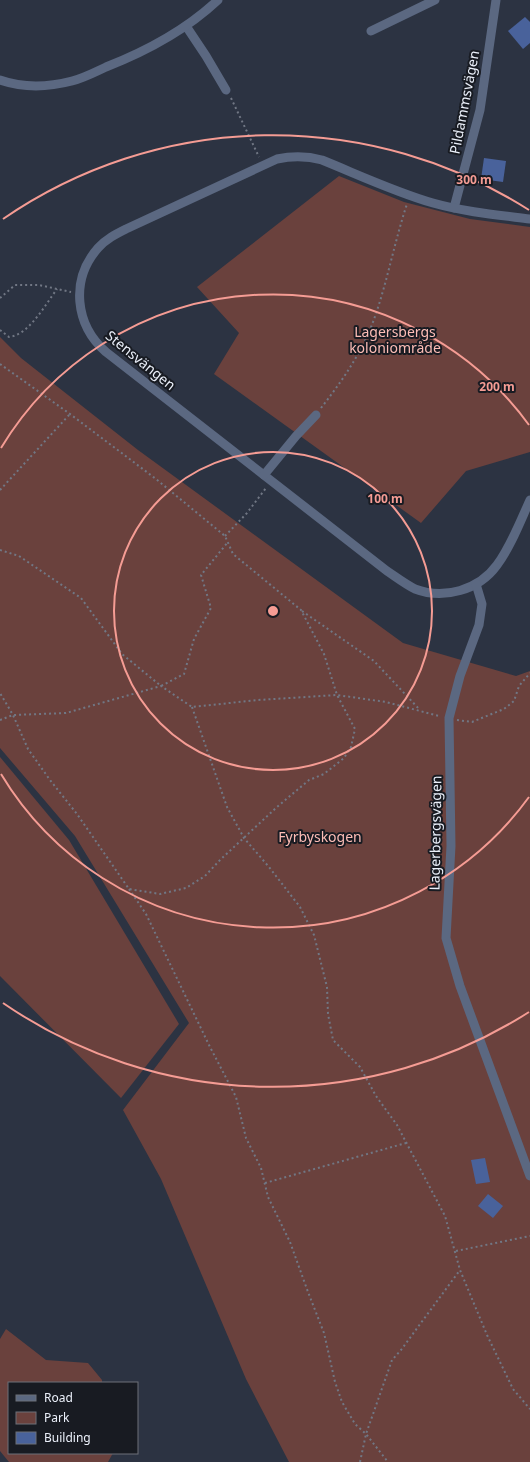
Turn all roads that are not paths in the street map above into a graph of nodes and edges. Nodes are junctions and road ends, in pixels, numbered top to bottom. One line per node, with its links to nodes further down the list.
1 (218, 0): 4 (street)
2 (435, 0): 5 (street)
3 (496, 0): 8 (street, Pildammsvägen)
4 (186, 26): 6 (street); 7 (street)
5 (371, 31)
6 (0, 80)
7 (226, 90)
8 (454, 208): 9 (street, Stensvängen); 11 (street, Stensvängen)
9 (530, 219)
10 (316, 415): 11 (street)
11 (268, 478): 13 (street, Stensvängen)
12 (530, 500): 13 (street)
13 (476, 584): 14 (street, Lagerbergsvägen)
14 (530, 1176)

